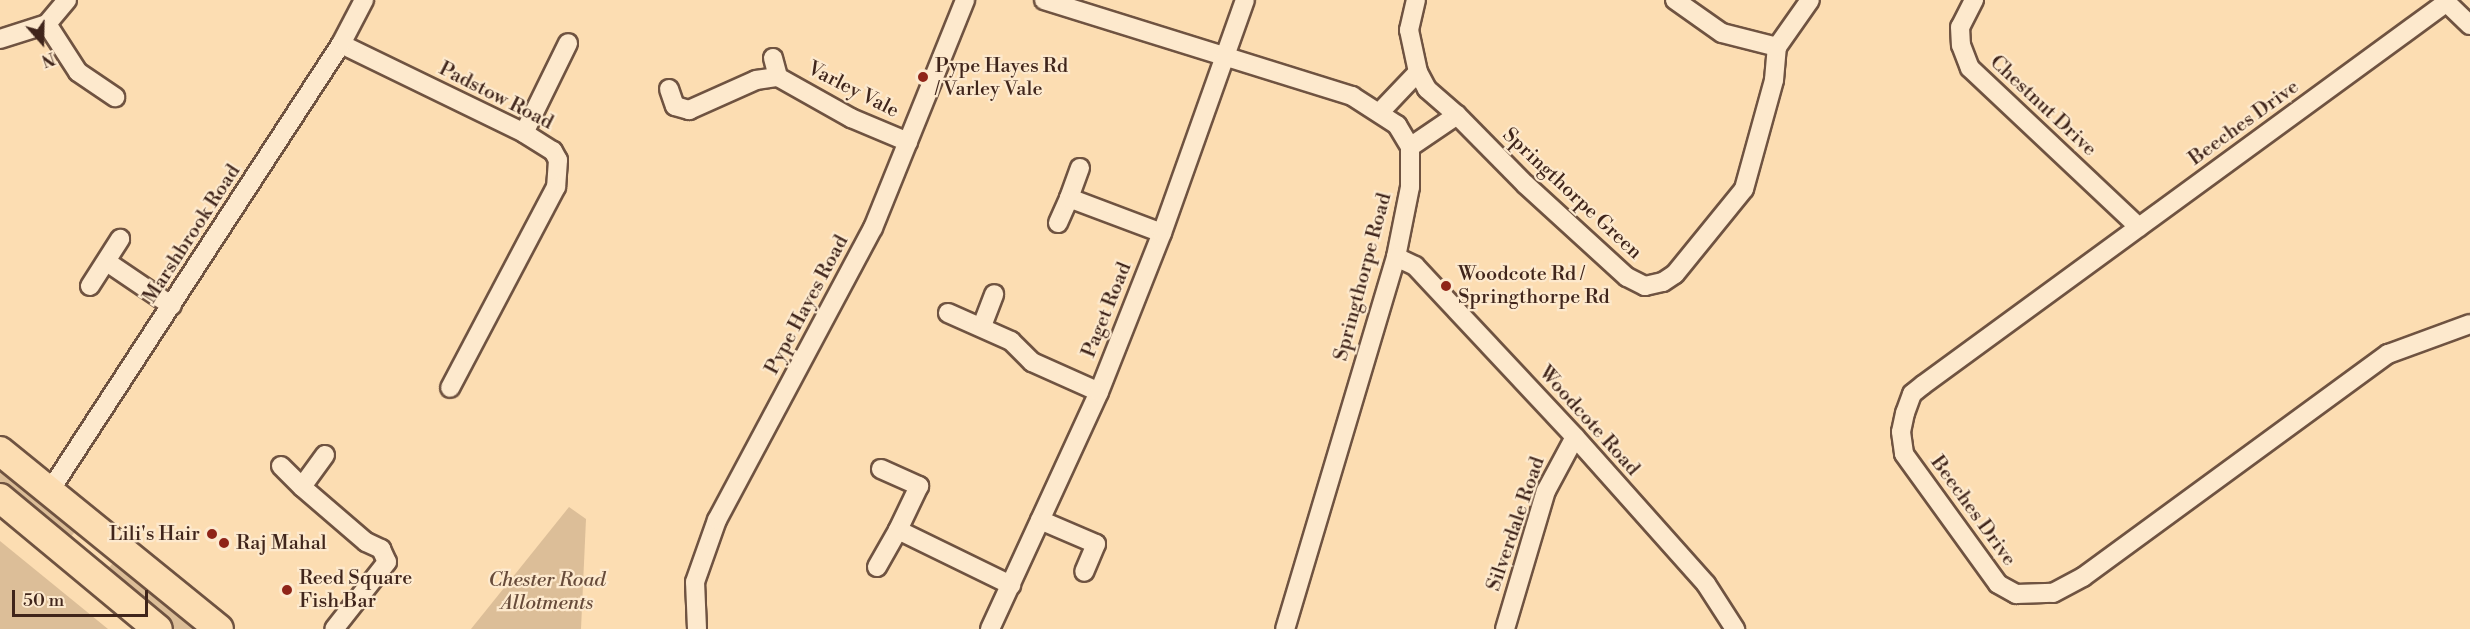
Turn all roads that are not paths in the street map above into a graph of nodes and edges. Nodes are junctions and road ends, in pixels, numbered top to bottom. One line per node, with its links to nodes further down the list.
1 (67, 0): 11 (street)
2 (364, 0): 15 (street, Marshbrook Road)
3 (965, 0): 26 (street, Pype Hayes Road)
4 (1044, 0): 17 (street)
5 (1245, 0): 17 (street, Paget Road)
6 (1416, 0): 19 (street)
7 (1675, 0): 16 (street)
8 (1810, 0): 16 (street, Springthorpe Green)
9 (1974, 0): 31 (street, Chestnut Drive)
10 (2445, 1): 12 (street); 31 (street, Beeches Drive)
11 (47, 24): 13 (street); 22 (street)
12 (2470, 25)
13 (0, 39)
14 (568, 43): 25 (street)
15 (341, 44): 25 (street, Padstow Road); 38 (street, Marshbrook Road)
16 (1777, 47): 24 (street, Springthorpe Green)
17 (1228, 55): 23 (street); 32 (street, Paget Road)
18 (773, 58): 20 (street, Varley Vale)
19 (1418, 72): 23 (street); 24 (street, Springthorpe Green)
20 (778, 77): 21 (street, Varley Vale); 26 (street, Varley Vale)
21 (669, 89)
22 (115, 97)
23 (1380, 112): 27 (street)
24 (1457, 115): 27 (street)
25 (524, 133): 42 (street, Padstow Road)
26 (908, 142): 60 (street, Pype Hayes Road)
27 (1410, 147): 34 (street, Springthorpe Road)
28 (1080, 168): 29 (street)
29 (1069, 198): 30 (street); 32 (street)
30 (1058, 223)
31 (2139, 228): 40 (street, Beeches Drive)
32 (1162, 233): 43 (street, Paget Road)
33 (120, 239): 35 (street)
34 (1396, 257): 44 (street, Woodcote Road); 62 (street, Springthorpe Road)
35 (107, 262): 36 (street); 38 (street)
36 (90, 286)
37 (994, 294): 41 (street)
38 (172, 306): 50 (street, Marshbrook Road)
39 (948, 313): 41 (street)
40 (2470, 324)
41 (982, 326): 43 (street)
42 (450, 388)
43 (1099, 392): 52 (street, Paget Road)
44 (1575, 437): 63 (street, Silverdale Road); 64 (street, Woodcote Road)
45 (0, 451): 50 (highway)
46 (325, 455): 49 (street)
47 (281, 466): 49 (street)
48 (881, 469): 53 (street)
49 (302, 487): 59 (street)
50 (51, 489): 58 (highway)
51 (0, 498): 57 (highway)
52 (1040, 520): 55 (street); 56 (street, Paget Road)
53 (898, 530): 54 (street); 56 (street)
54 (877, 567)
55 (1084, 572)
56 (1011, 585): 61 (street, Paget Road)
57 (158, 629)
58 (219, 629)
59 (334, 629)
60 (697, 629)
61 (990, 629)
62 (1285, 629)
63 (1505, 629)
64 (1735, 629)

